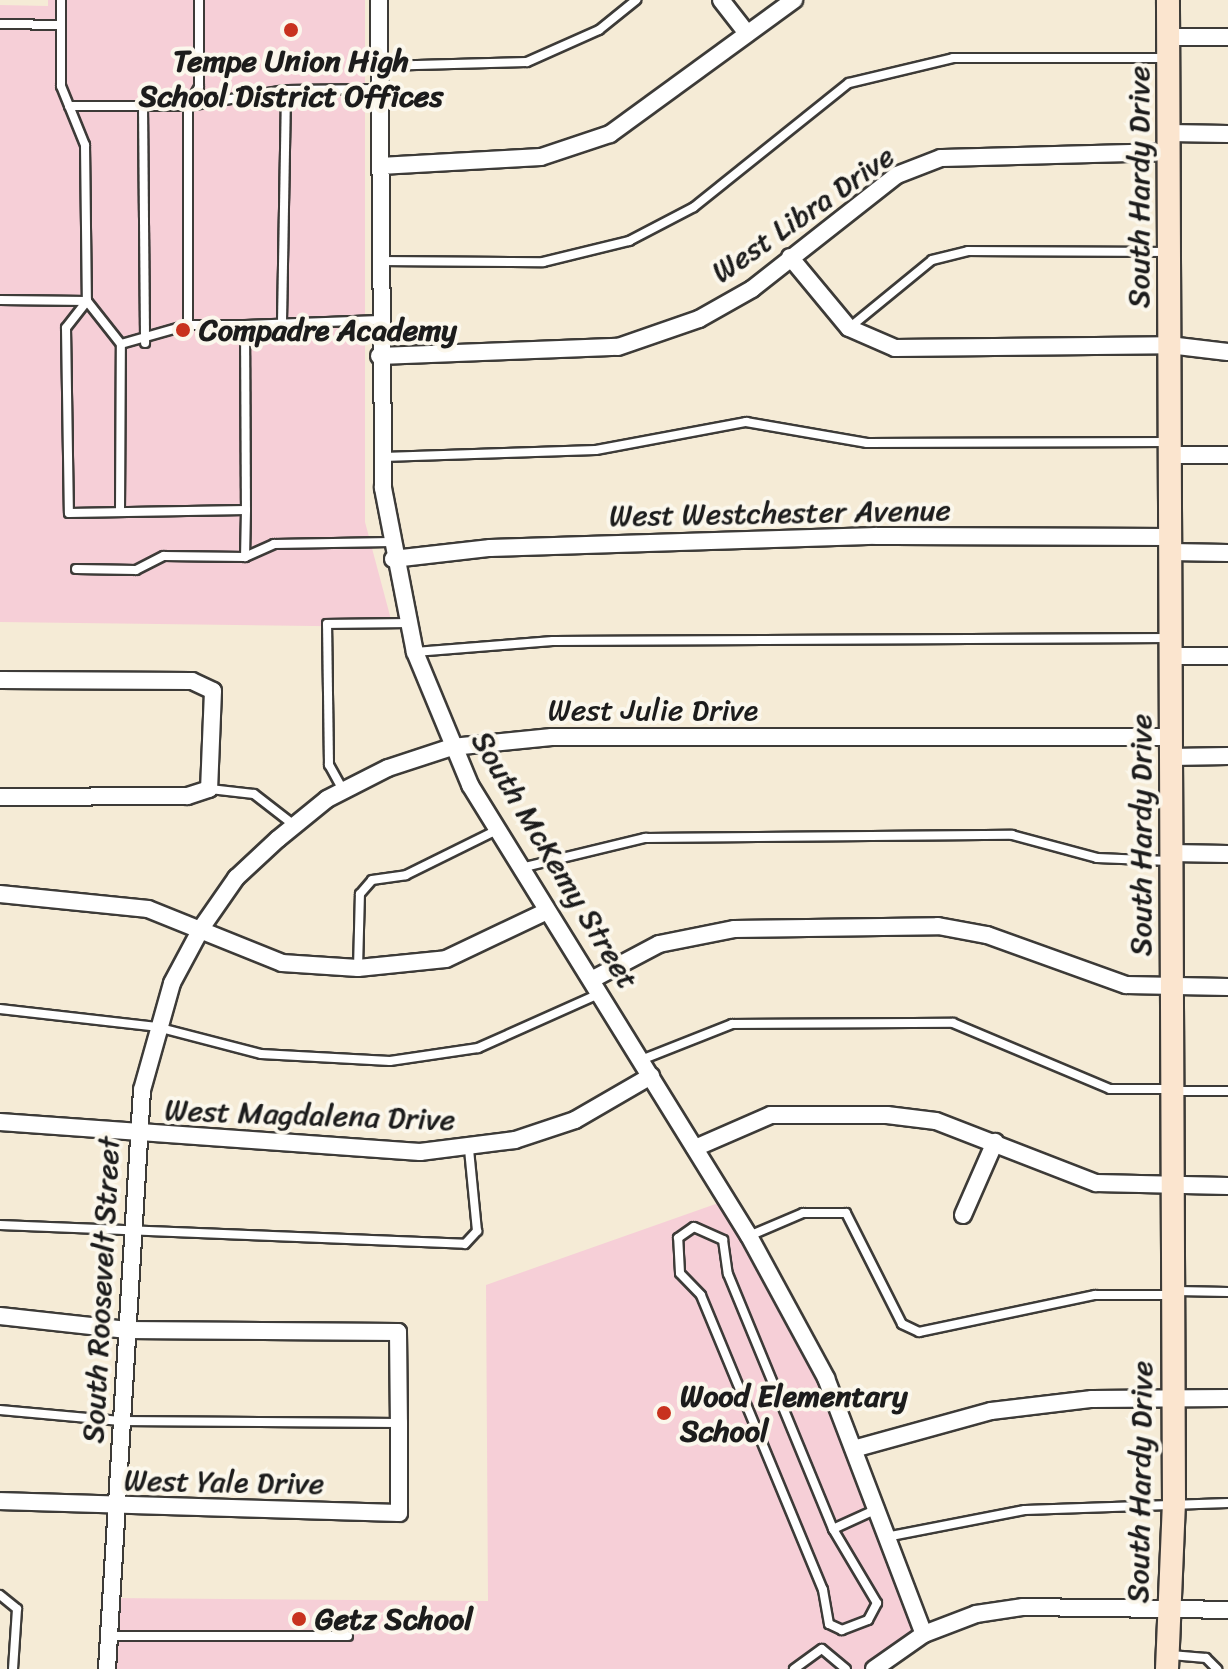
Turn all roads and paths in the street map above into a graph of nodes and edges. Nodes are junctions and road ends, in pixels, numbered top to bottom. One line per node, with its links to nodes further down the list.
1 (61, 0): 9 (lane)
2 (199, 0): 18 (lane)
3 (379, 0): 13 (street, South McKemy Street)
4 (636, 0): 13 (lane)
5 (721, 0): 10 (street)
6 (794, 0): 10 (street)
7 (1168, 0): 12 (street, South Hardy Drive)
8 (0, 24): 9 (lane)
9 (61, 25): 16 (lane)
10 (745, 31): 21 (street)
11 (1228, 37): 12 (street)
12 (1168, 48): 20 (street, South Hardy Drive); 24 (lane)
13 (380, 66): 14 (street, South McKemy Street)
14 (380, 89): 15 (lane); 21 (street, South McKemy Street)
15 (286, 90): 18 (lane); 28 (lane)
16 (69, 106): 17 (lane); 26 (lane)
17 (143, 106): 18 (lane); 32 (lane)
18 (188, 106): 29 (lane)
19 (1228, 134): 20 (street, West Libra Drive)
20 (1169, 142): 22 (street, South Hardy Drive); 23 (street, West Libra Drive)
21 (380, 166): 24 (street, South McKemy Street)
22 (1169, 252): 31 (lane); 34 (street, South Hardy Drive)
23 (790, 257): 31 (street); 36 (street, West Libra Drive)
24 (380, 261): 27 (street, South McKemy Street)
25 (0, 300): 26 (lane)
26 (87, 301): 33 (lane); 41 (lane)
27 (380, 320): 28 (lane); 36 (street, South McKemy Street)
28 (282, 322): 30 (lane)
29 (188, 325): 30 (lane); 32 (lane)
30 (245, 325): 40 (lane)
31 (849, 328): 34 (street)
32 (145, 343): 33 (lane)
33 (121, 344): 41 (lane)
34 (1169, 345): 35 (street); 37 (street, South Hardy Drive)
35 (1228, 352)
36 (379, 356): 39 (street, South McKemy Street)
37 (1169, 448): 38 (street); 39 (lane); 43 (street, South Hardy Drive)
38 (1228, 455)
39 (382, 458): 42 (street, South McKemy Street)
40 (246, 510): 41 (lane); 45 (lane)
41 (120, 512)
42 (391, 542): 45 (lane); 46 (street, South McKemy Street)
43 (1170, 544): 44 (street, West Westchester Avenue); 46 (street, West Westchester Avenue); 49 (street, South Hardy Drive)
44 (1228, 553)
45 (245, 557): 47 (lane)
46 (393, 559): 48 (street, South McKemy Street)
47 (76, 569)
48 (406, 623): 50 (street, South McKemy Street); 57 (lane)
49 (1170, 647): 50 (lane); 51 (street); 54 (street, South Hardy Drive)
50 (415, 652): 53 (street, South McKemy Street)
51 (1228, 656)
52 (0, 680): 56 (street)
53 (452, 747): 54 (street, West Julie Drive); 57 (street, West Julie Drive); 60 (street, South McKemy Street)
54 (1171, 747): 55 (street, West Julie Drive); 62 (street, South Hardy Drive)
55 (1228, 756)
56 (209, 789): 58 (street); 59 (lane)
57 (343, 790): 59 (street, West Julie Drive)
58 (0, 797)
59 (294, 825): 66 (street, West Julie Drive)
60 (497, 830): 63 (street, South McKemy Street); 67 (lane)
61 (1228, 854): 62 (street)
62 (1171, 857): 63 (lane); 69 (street, South Hardy Drive)
63 (521, 868): 65 (street, South McKemy Street)
64 (0, 894): 66 (street)
65 (547, 911): 67 (street); 68 (street, South McKemy Street)
66 (202, 927): 67 (street); 72 (street, South Roosevelt Street)
67 (358, 968)
68 (597, 986): 69 (street); 72 (lane); 73 (street, South McKemy Street)
69 (1172, 987): 70 (street); 75 (street, South Hardy Drive)
70 (1228, 987)
71 (0, 1009): 72 (lane)
72 (157, 1027): 78 (street, South Roosevelt Street)
73 (641, 1060): 74 (street, South McKemy Street); 75 (lane)
74 (651, 1076): 80 (street, South McKemy Street); 81 (street, West Magdalena Drive)
75 (1172, 1090): 76 (lane); 82 (street, South Hardy Drive)
76 (1228, 1091)
77 (0, 1122): 78 (street, West Magdalena Drive)
78 (139, 1136): 81 (street, West Magdalena Drive); 86 (street, South Roosevelt Street)
79 (995, 1142): 80 (street); 82 (street); 84 (street)
80 (695, 1148): 87 (street, South McKemy Street)
81 (469, 1149): 86 (lane)
82 (1172, 1186): 83 (street); 89 (street, South Hardy Drive)
83 (1228, 1186)
84 (963, 1215)
85 (0, 1225): 86 (lane)
86 (133, 1234): 91 (street, South Roosevelt Street)
87 (749, 1236): 89 (lane); 97 (street, South McKemy Street)
88 (1228, 1292): 89 (lane)
89 (1174, 1293): 92 (street, South Hardy Drive)
90 (0, 1316): 91 (street)
91 (127, 1330): 95 (street, South Roosevelt Street); 96 (street)
92 (1173, 1398): 93 (street); 97 (street); 99 (street, South Hardy Drive)
93 (1228, 1398)
94 (0, 1410): 95 (lane)
95 (121, 1421): 96 (lane); 102 (street, South Roosevelt Street)
96 (399, 1423): 102 (street, West Yale Drive)
97 (857, 1448): 101 (street, South McKemy Street)
98 (0, 1501): 102 (street, West Yale Drive)
99 (1174, 1503): 100 (lane); 104 (lane); 106 (street, South Hardy Drive)
100 (1228, 1503)
101 (880, 1507): 103 (lane); 104 (street, South McKemy Street)
102 (117, 1509): 109 (street, South Roosevelt Street)
103 (833, 1529): 103 (lane)
104 (891, 1536): 108 (street, South McKemy Street)
105 (0, 1595): 113 (lane)
106 (1167, 1610): 107 (street); 108 (street); 111 (street, South Hardy Drive)
107 (1228, 1610)
108 (924, 1634): 112 (street)
109 (109, 1636): 110 (lane); 114 (street, South Roosevelt Street)
110 (348, 1636)
111 (1167, 1662): 117 (lane)
112 (881, 1667)
113 (13, 1669)
114 (107, 1669)
115 (794, 1669): 116 (lane)
116 (846, 1669)
117 (1217, 1669)

